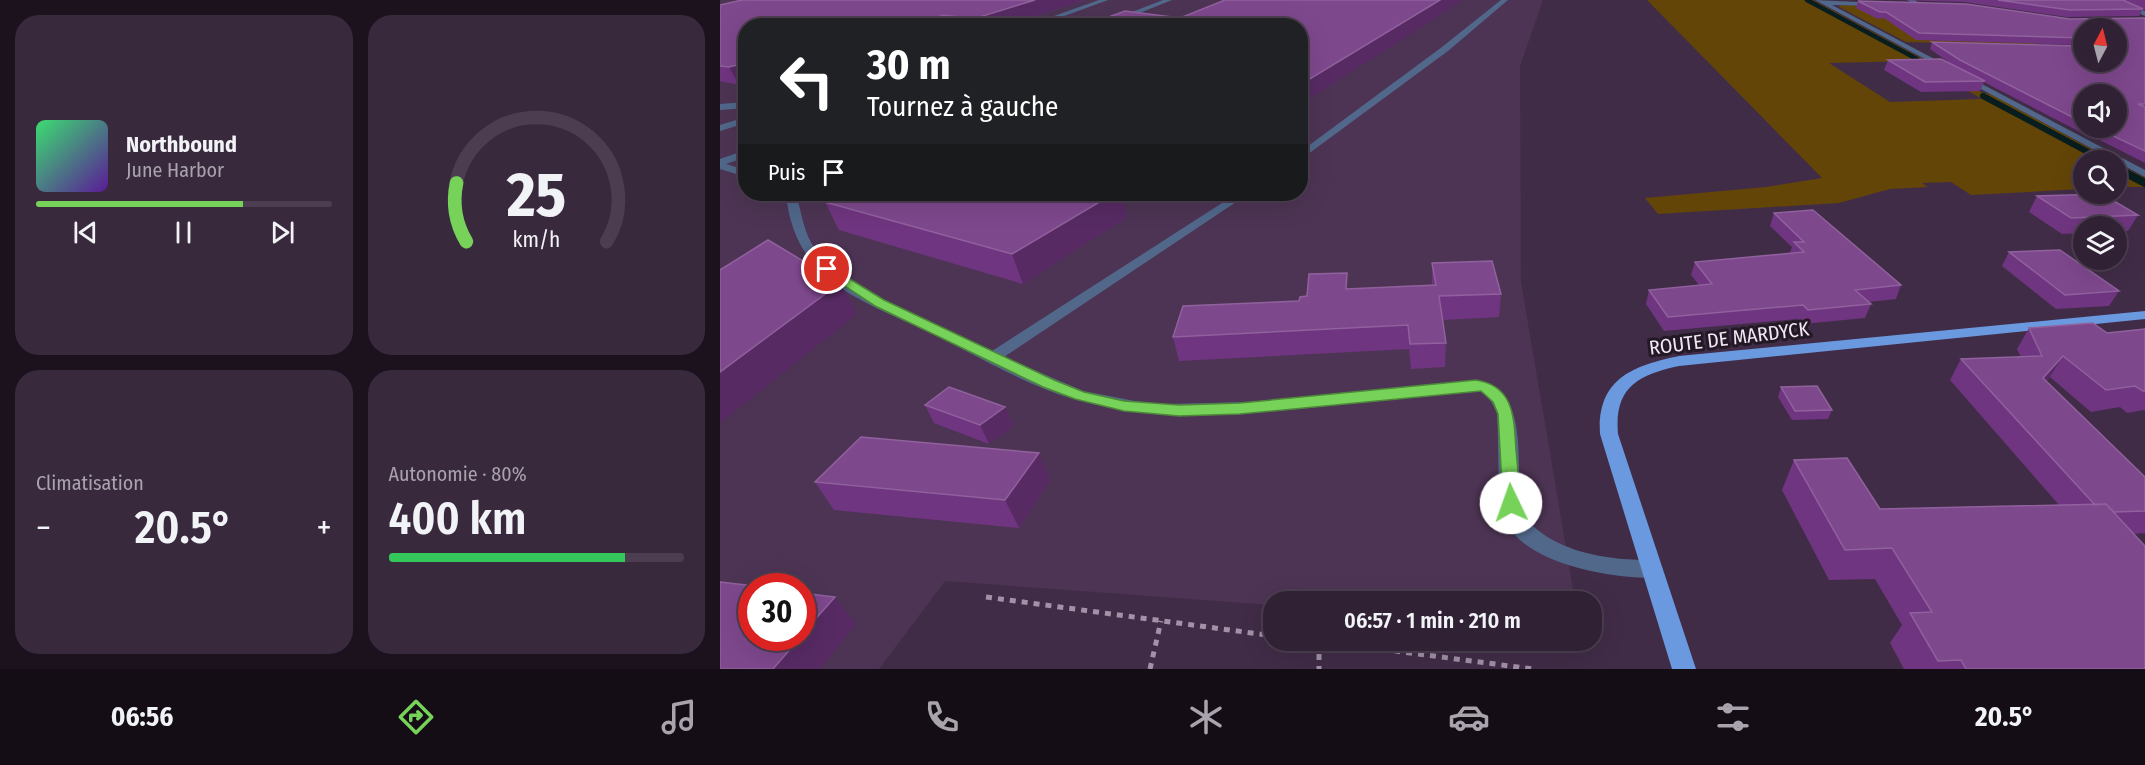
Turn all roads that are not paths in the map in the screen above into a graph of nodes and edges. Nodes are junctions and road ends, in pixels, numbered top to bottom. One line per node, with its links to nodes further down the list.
1 (1105, 0): 10 (street)
2 (1169, 0): 11 (street)
3 (1505, 0): 18 (street)
4 (2114, 0): 9 (street)
5 (1820, 1): 7 (street); 12 (street)
6 (1909, 2): 8 (street)
7 (1883, 4)
8 (1929, 5)
9 (2145, 14)
10 (1052, 18)
11 (1121, 18)
12 (1901, 44): 13 (street); 22 (street)
13 (1925, 45)
14 (738, 106): 15 (street)
15 (720, 107)
16 (738, 122): 17 (street)
17 (720, 128)
18 (1308, 151)
19 (738, 156): 20 (street)
20 (720, 164): 21 (street)
21 (738, 171)
22 (2145, 174)
23 (793, 201): 26 (street)
24 (1232, 201): 26 (street)
25 (2145, 315): 27 (main road, ROUTE DE MARDYCK)
26 (993, 357): 27 (street)
27 (1652, 569): 28 (main road, ROUTE DE MARDYCK)
28 (1684, 669)

